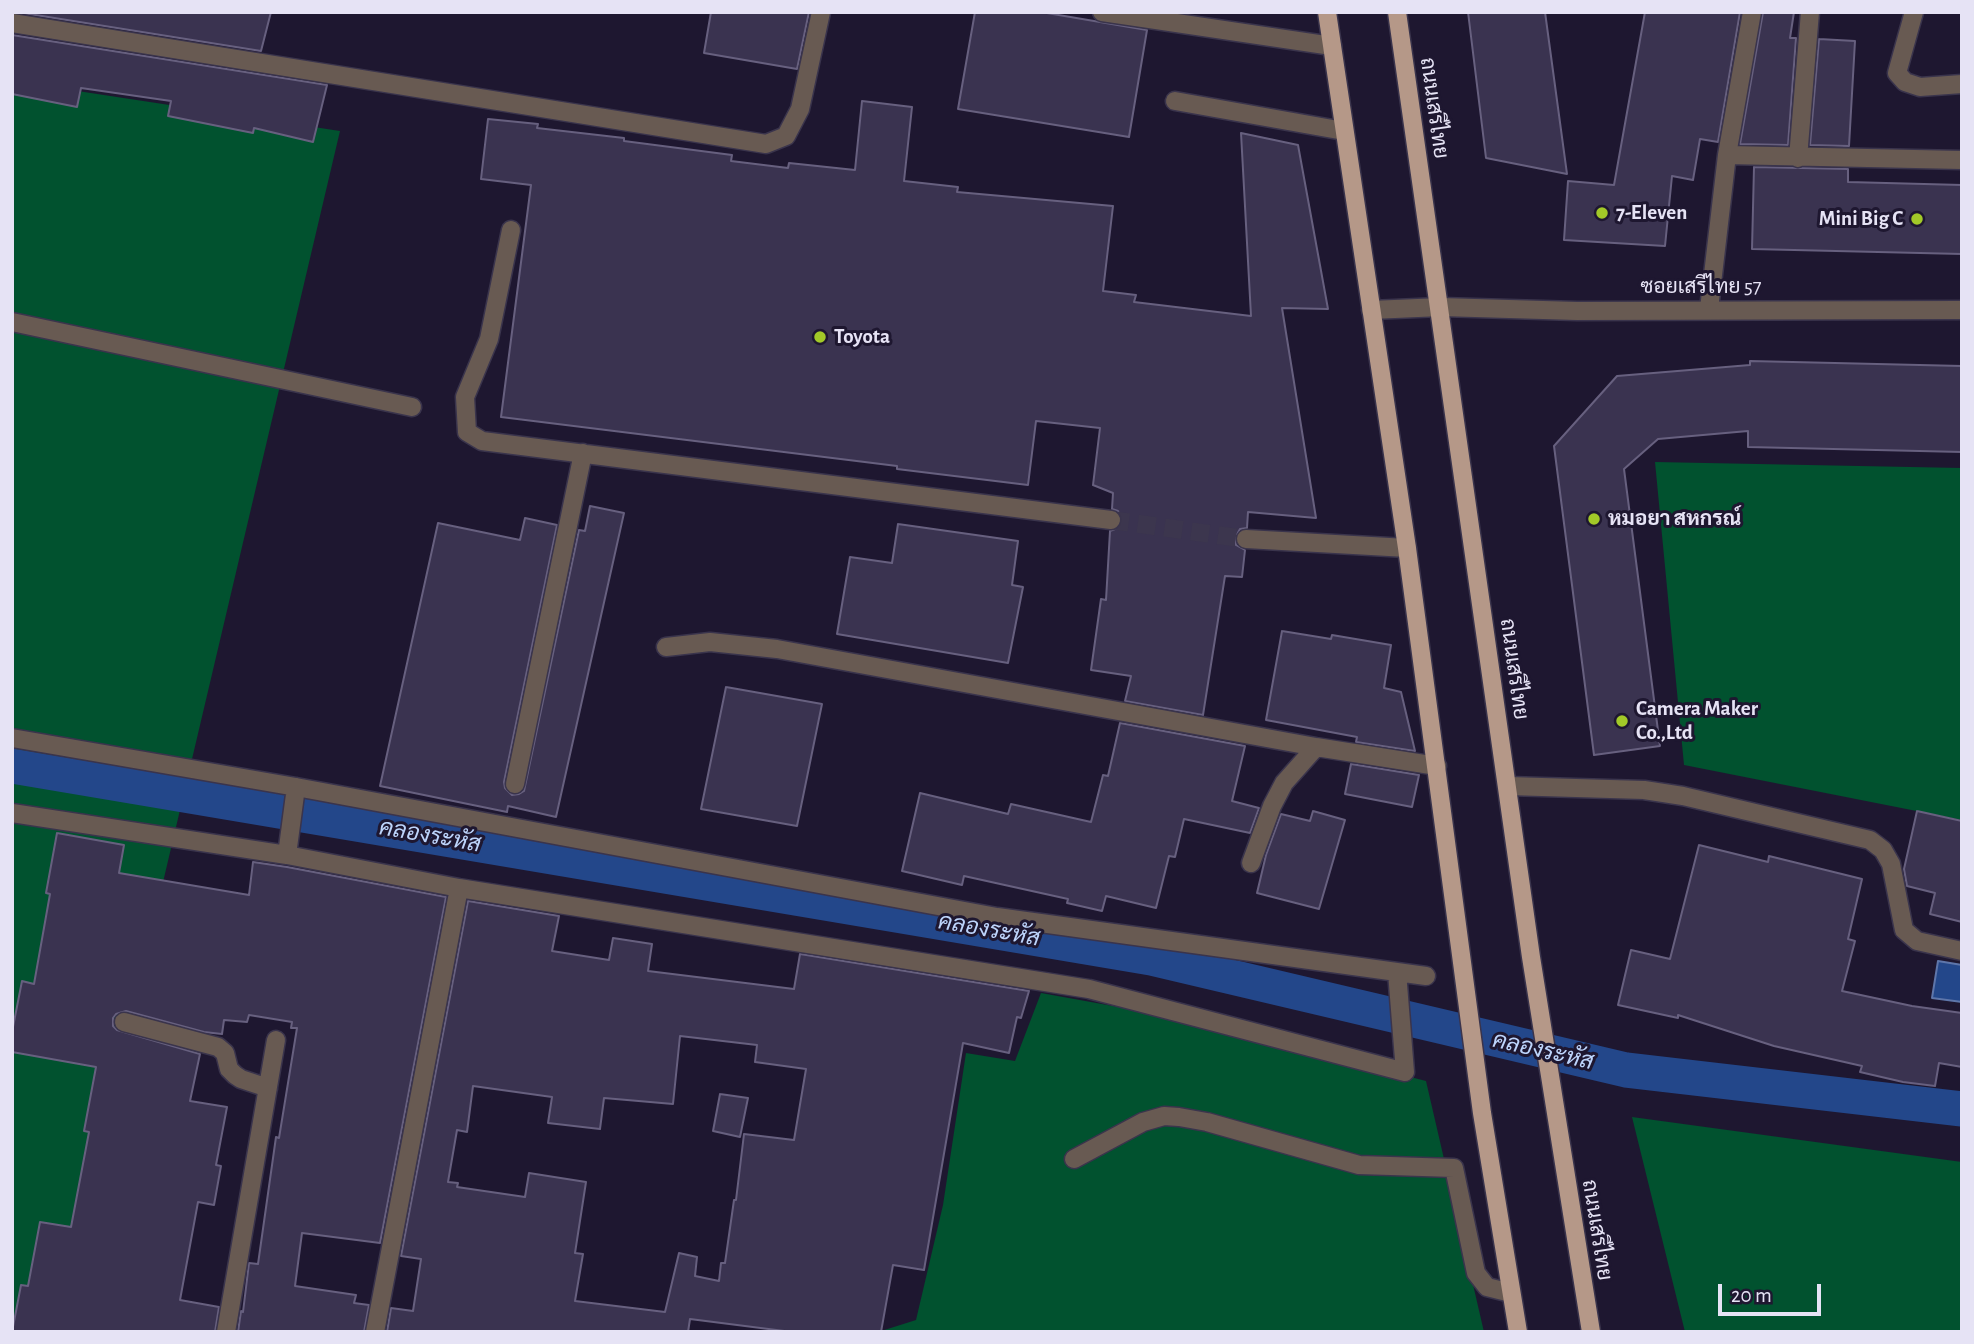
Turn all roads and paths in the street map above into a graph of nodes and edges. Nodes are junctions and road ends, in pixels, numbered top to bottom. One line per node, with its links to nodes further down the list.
1 (821, 12): 8 (street)
2 (1102, 12): 9 (street)
3 (1327, 12): 9 (main road)
4 (1397, 12): 17 (main road, ถนนเสรีไทย)
5 (1752, 12): 13 (street)
6 (1810, 12): 14 (street)
7 (1914, 12): 10 (street)
8 (12, 23)
9 (1332, 46): 12 (main road)
10 (1962, 85)
11 (1174, 101): 12 (street)
12 (1344, 131): 19 (main road)
13 (1727, 155): 14 (street); 18 (street)
14 (1798, 158): 15 (street)
15 (1962, 160)
16 (511, 230): 23 (street)
17 (1441, 307): 18 (street, ซอยเสรีไทย 57); 19 (street, ซอยเสรีไทย 57); 32 (main road, ถนนเสรีไทย)
18 (1709, 309): 20 (street, ซอยเสรีไทย 57)
19 (1371, 310): 26 (main road)
20 (1962, 310)
21 (12, 322): 22 (street)
22 (412, 407)
23 (583, 453): 24 (street); 31 (street)
24 (1111, 520)
25 (1245, 539): 26 (street)
26 (1407, 548): 30 (main road)
27 (666, 647): 29 (street)
28 (12, 738): 33 (street)
29 (1316, 747): 30 (street); 36 (street)
30 (1437, 766): 45 (main road)
31 (515, 784)
32 (1508, 786): 38 (street); 49 (main road, ถนนเสรีไทย)
33 (296, 790): 35 (street); 40 (street)
34 (12, 814): 35 (street)
35 (288, 847): 37 (street)
36 (1251, 863)
37 (459, 888): 40 (street); 47 (street)
38 (1962, 951)
39 (1426, 976): 40 (street)
40 (1398, 977)
41 (124, 1023): 43 (street)
42 (276, 1040): 43 (street)
43 (268, 1088): 46 (street)
44 (1074, 1159): 45 (street)
45 (1511, 1293): 48 (main road)
46 (226, 1332)
47 (375, 1332)
48 (1518, 1332)
49 (1591, 1332)

